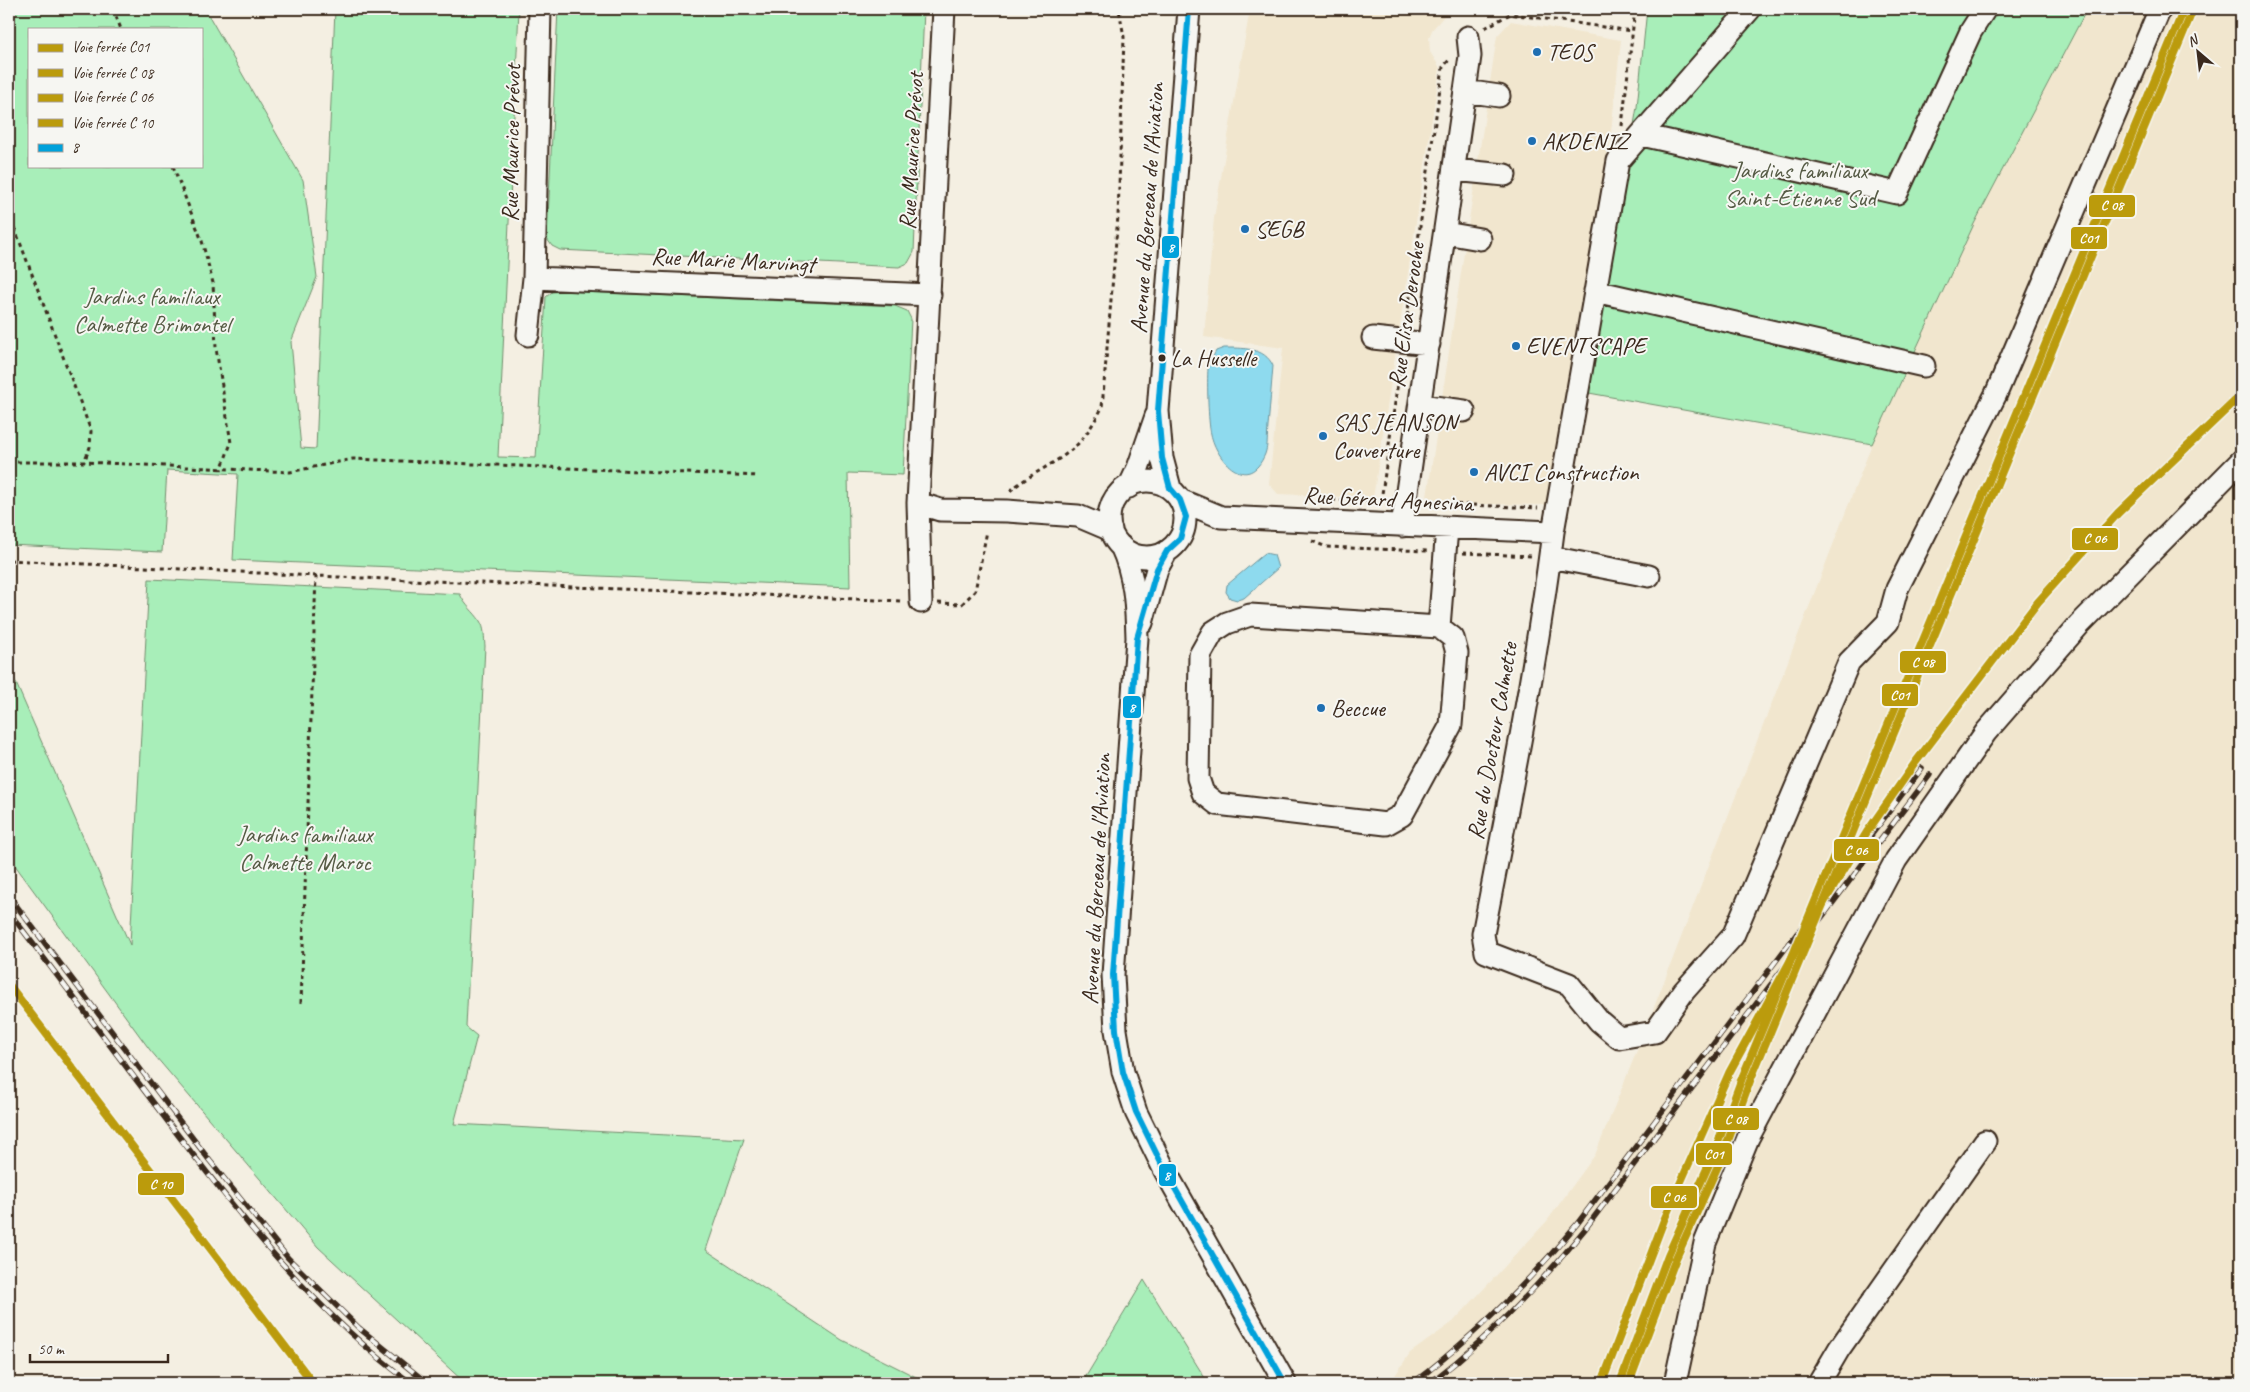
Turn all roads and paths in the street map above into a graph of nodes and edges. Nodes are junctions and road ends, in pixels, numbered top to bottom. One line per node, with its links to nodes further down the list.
1 (113, 9): 10 (path)
2 (540, 9): 23 (street, Rue Maurice Prévot)
3 (944, 9): 25 (street, Rue Maurice Prévot)
4 (1119, 9): 43 (path)
5 (1189, 9): 32 (street, Avenue du Berceau de l'Aviation)
6 (1635, 9): 11 (path)
7 (1750, 9): 15 (street)
8 (1985, 9): 15 (street)
9 (2160, 9): 53 (street, Rue du Docteur Calmette)
10 (121, 28)
11 (1632, 31): 12 (path); 16 (path)
12 (1468, 37): 13 (street, Rue Elisa Deroche); 28 (path)
13 (1465, 91): 14 (street); 18 (street, Rue Elisa Deroche)
14 (1499, 96)
15 (1642, 135): 16 (street)
16 (1618, 161): 24 (street, Rue du Docteur Calmette)
17 (174, 168): 37 (path)
18 (1454, 170): 19 (street); 21 (street, Rue Elisa Deroche)
19 (1505, 175)
20 (9, 213): 36 (path)
21 (1445, 233): 22 (street, Rue Elisa Deroche); 29 (street, Rue Elisa Deroche)
22 (1480, 239)
23 (534, 278): 25 (street, Rue Marie Marvingt); 26 (street, Rue Maurice Prévot)
24 (1595, 291): 30 (street); 48 (street, Rue du Docteur Calmette)
25 (930, 295): 42 (street, Rue Maurice Prévot)
26 (528, 335)
27 (1373, 338): 28 (street)
28 (1403, 342): 29 (street); 41 (path)
29 (1429, 344): 31 (street, Rue Elisa Deroche)
30 (1924, 366)
31 (1420, 405): 33 (street, Rue Elisa Deroche); 46 (street, Rue Elisa Deroche)
32 (1158, 411): 39 (street, Avenue du Berceau de l'Aviation); 40 (street, Avenue du Berceau de l'Aviation)
33 (1464, 411)
34 (2241, 461): 63 (street)
35 (9, 462): 36 (path)
36 (84, 462): 37 (path)
37 (221, 470): 38 (path)
38 (759, 476)
39 (1122, 493): 40 (street); 44 (street); 49 (street)
40 (1175, 494): 45 (street, Rue Gérard Agnesina); 51 (street)
41 (1381, 502)
42 (918, 503): 43 (street); 57 (street, Rue Maurice Prévot)
43 (1007, 511): 44 (street); 57 (path)
44 (1078, 516): 49 (street)
45 (1221, 517): 46 (street, Rue Gérard Agnesina); 51 (street)
46 (1402, 526): 47 (street, Rue Gérard Agnesina)
47 (1447, 528): 48 (street, Rue Gérard Agnesina); 52 (street)
48 (1553, 532): 53 (street, Rue du Docteur Calmette)
49 (1116, 538): 51 (street); 59 (street, Avenue du Berceau de l'Aviation)
50 (1310, 540): 52 (path)
51 (1173, 545): 59 (street, Avenue du Berceau de l'Aviation)
52 (1445, 552): 53 (path); 58 (street)
53 (1550, 557): 56 (street)
54 (9, 560): 55 (path)
55 (316, 576): 57 (path); 60 (path)
56 (1649, 576)
57 (921, 602)
58 (1439, 627): 58 (street)
59 (1137, 638): 62 (street, Avenue du Berceau de l'Aviation)
60 (301, 1004)
61 (1985, 1141): 64 (street)
62 (1284, 1383)
63 (1675, 1383)
64 (1819, 1383)

